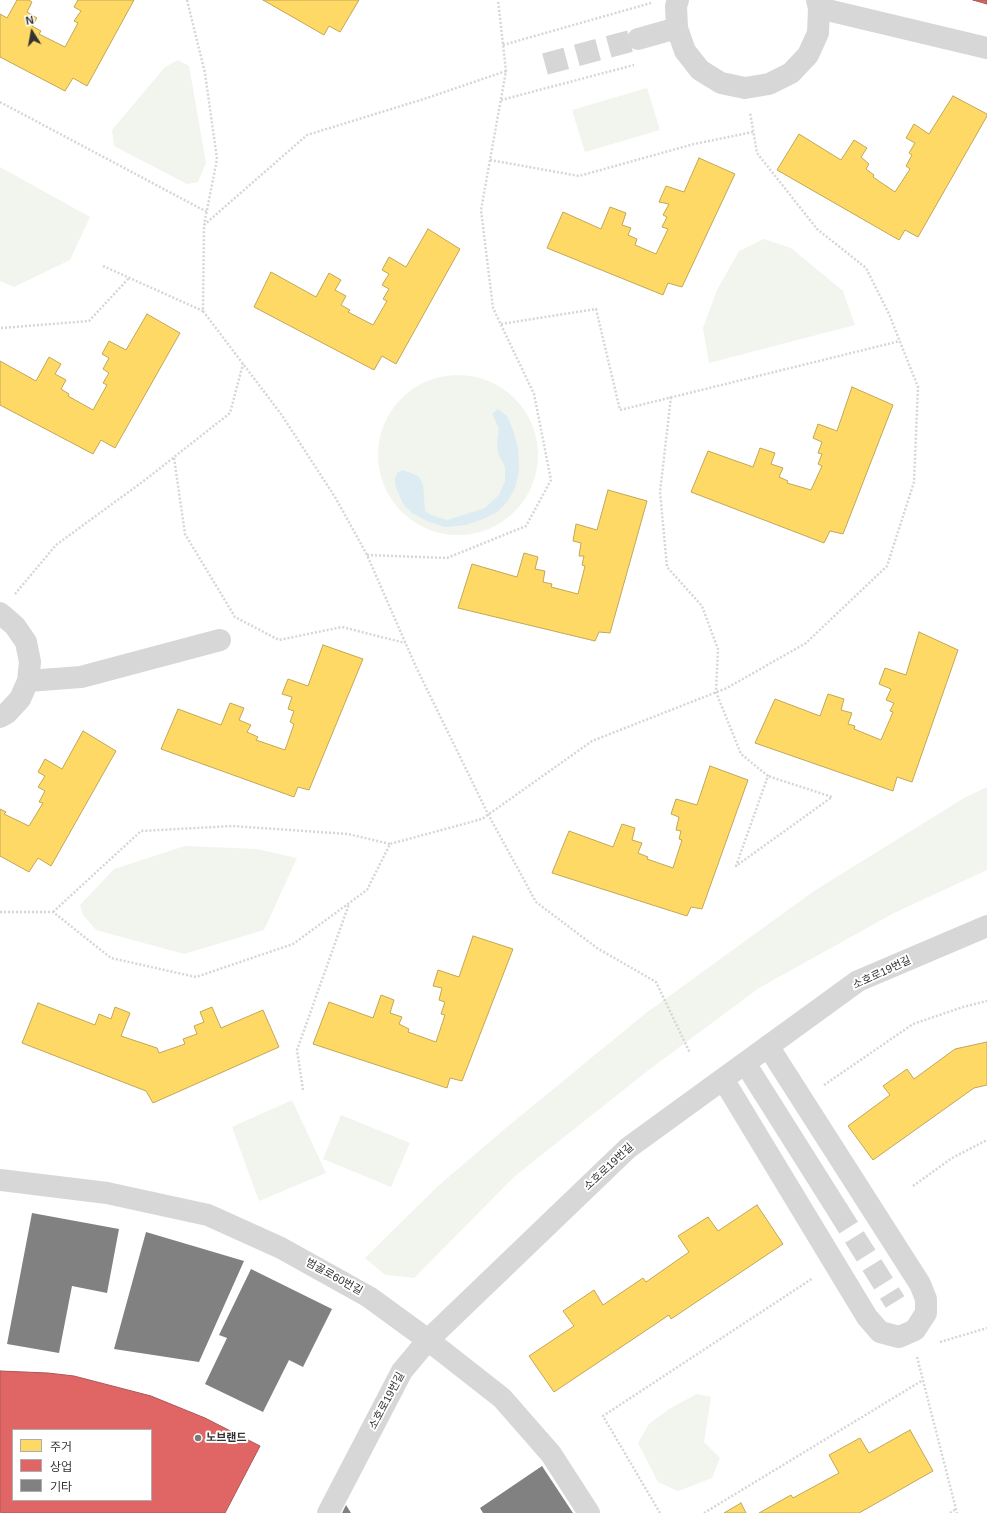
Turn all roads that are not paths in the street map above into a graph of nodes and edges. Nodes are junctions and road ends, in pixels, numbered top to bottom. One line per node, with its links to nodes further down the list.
1 (678, 0): 4 (street)
2 (818, 4): 3 (street); 4 (street)
3 (857, 8): 6 (street)
4 (677, 28): 5 (street)
5 (638, 39)
6 (987, 48)
7 (0, 613): 9 (street)
8 (220, 640): 9 (street)
9 (28, 681): 10 (street)
10 (0, 717)
11 (987, 926): 12 (street, 소호로19번길)
12 (768, 1046): 13 (street, 소호로19번길); 14 (street)
13 (745, 1063): 14 (street, 소호로19번길); 16 (street)
14 (723, 1079): 17 (street, 소호로19번길)
15 (0, 1180): 17 (street, 범골로60번길)
16 (837, 1209)
17 (428, 1340): 18 (street, 소호로19번길); 19 (street, 범골로60번길)
18 (328, 1513)
19 (589, 1513)

